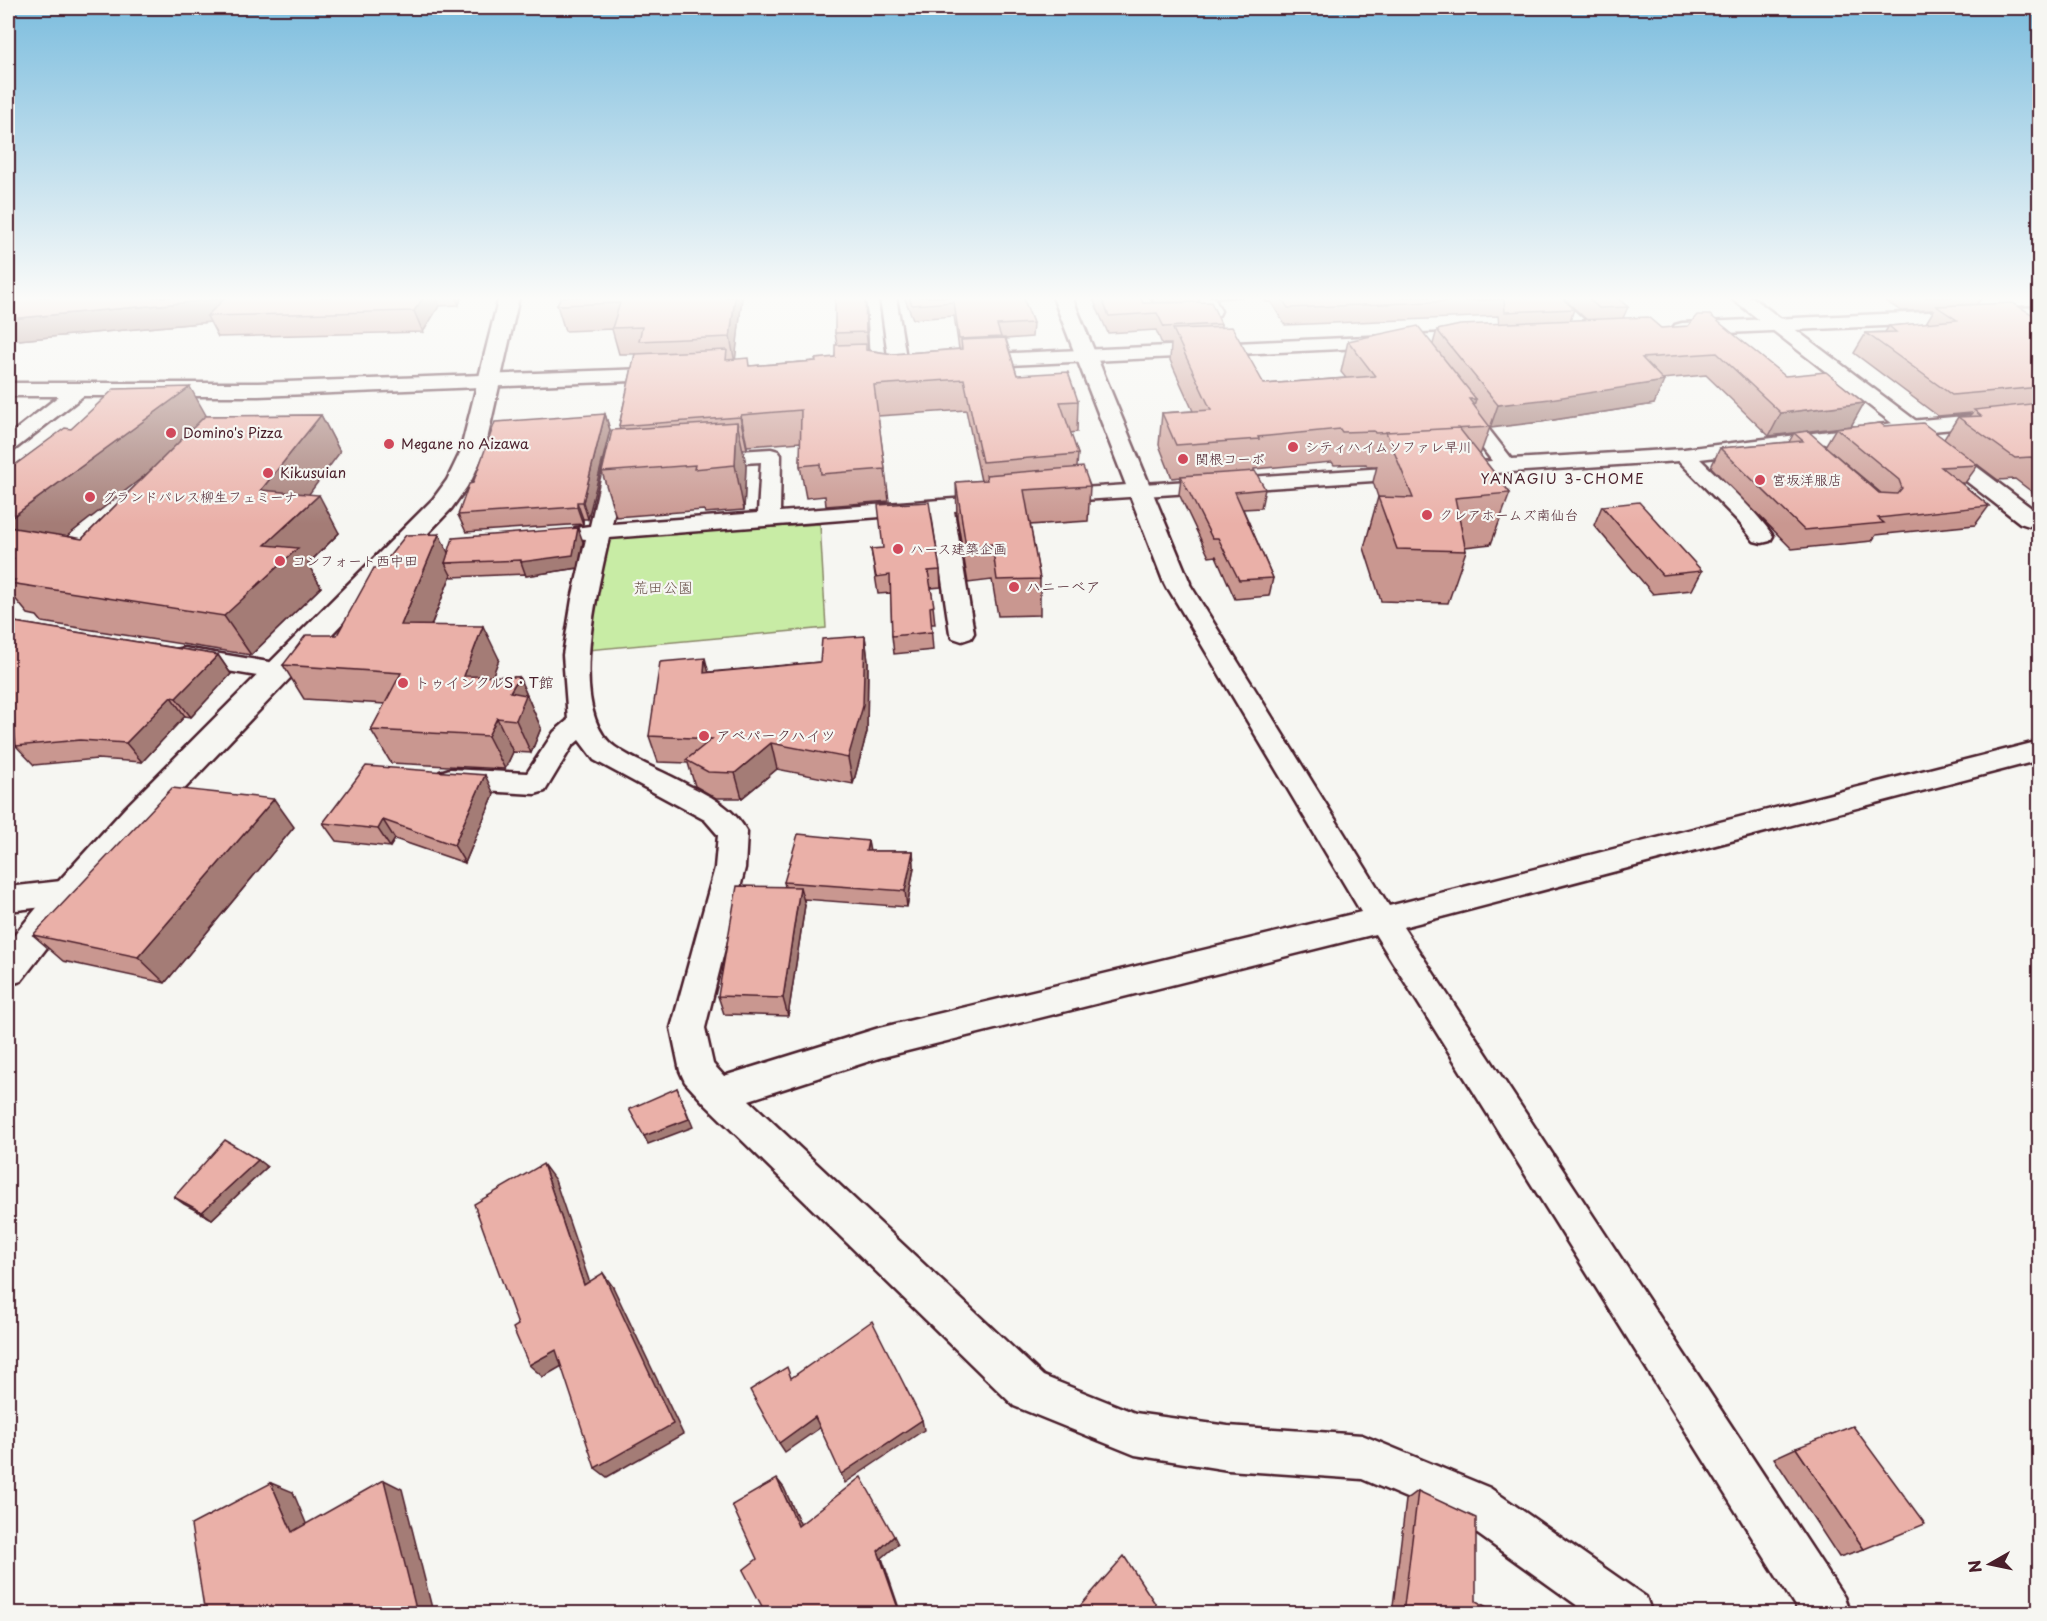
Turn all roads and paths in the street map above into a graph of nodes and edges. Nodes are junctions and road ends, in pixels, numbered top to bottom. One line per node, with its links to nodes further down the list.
1 (492, 373): 6 (street)
2 (692, 373): 5 (street)
3 (1093, 373): 18 (street)
4 (1839, 373): 11 (street)
5 (634, 375): 6 (street); 24 (street)
6 (490, 382): 8 (street); 30 (street)
7 (8, 390): 8 (street)
8 (76, 392): 13 (street)
9 (1450, 392): 17 (street)
10 (2040, 415): 11 (street)
11 (1910, 427): 12 (street); 23 (street)
12 (1803, 440): 14 (street); 15 (street)
13 (8, 445)
14 (1820, 454)
15 (1684, 455): 17 (street); 26 (street)
16 (692, 461): 22 (street)
17 (1506, 465): 18 (street)
18 (1141, 488): 19 (street); 27 (street)
19 (1035, 498)
20 (1012, 500): 21 (street)
21 (942, 506): 22 (street); 28 (street)
22 (769, 518): 24 (street)
23 (2035, 521)
24 (599, 532): 25 (street); 31 (street)
25 (563, 535)
26 (1762, 536)
27 (1177, 584): 36 (street)
28 (962, 633)
29 (156, 651): 30 (street)
30 (281, 672): 34 (street)
31 (581, 723): 33 (street); 38 (street)
32 (2040, 750): 36 (street)
33 (421, 777)
34 (70, 892): 35 (street); 37 (street)
35 (8, 899)
36 (1382, 920): 38 (street); 40 (street)
37 (8, 970)
38 (718, 1094): 39 (street)
39 (1629, 1614)
40 (1827, 1614)

